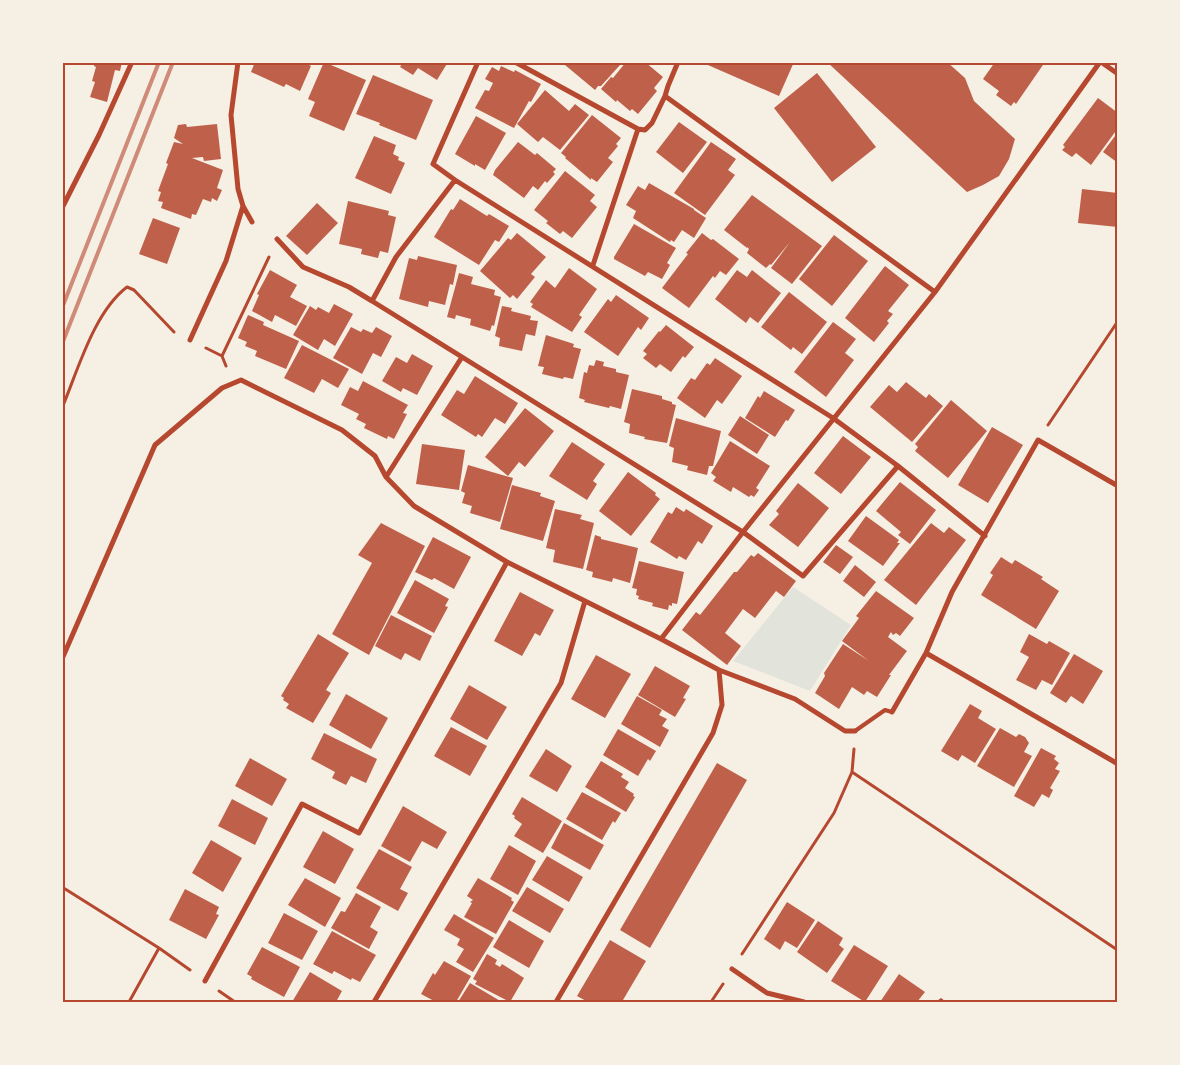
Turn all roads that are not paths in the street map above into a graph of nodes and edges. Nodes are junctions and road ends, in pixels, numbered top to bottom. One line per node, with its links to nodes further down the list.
1 (132, 62): 12 (street)
2 (238, 62): 11 (street)
3 (478, 62): 10 (street)
4 (515, 62): 9 (street)
5 (678, 62): 8 (street)
6 (1100, 62): 7 (street); 16 (street)
7 (1118, 74)
8 (665, 96): 9 (street); 16 (street)
9 (638, 129): 15 (street)
10 (455, 180): 15 (street); 17 (street)
11 (243, 206): 13 (street); 18 (street)
12 (62, 208)
13 (252, 222)
14 (277, 239): 17 (street)
15 (593, 265): 20 (street)
16 (935, 292): 20 (street)
17 (372, 301): 19 (street)
18 (190, 340)
19 (462, 357): 22 (street); 24 (street)
20 (833, 418): 21 (street); 24 (street)
21 (898, 466): 24 (street); 25 (street)
22 (386, 477): 26 (street); 30 (street)
23 (1118, 486): 25 (street)
24 (743, 532): 28 (street)
25 (985, 536): 29 (street)
26 (507, 562): 27 (street); 36 (street)
27 (584, 601): 28 (street); 37 (street)
28 (661, 640): 31 (street)
29 (926, 653): 32 (street); 34 (street)
30 (62, 659)
31 (719, 670): 33 (street); 38 (street)
32 (892, 712): 33 (lane)
33 (855, 731)
34 (1118, 764)
35 (732, 969): 39 (street)
36 (205, 981)
37 (374, 1002)
38 (556, 1002)
39 (804, 1002)

